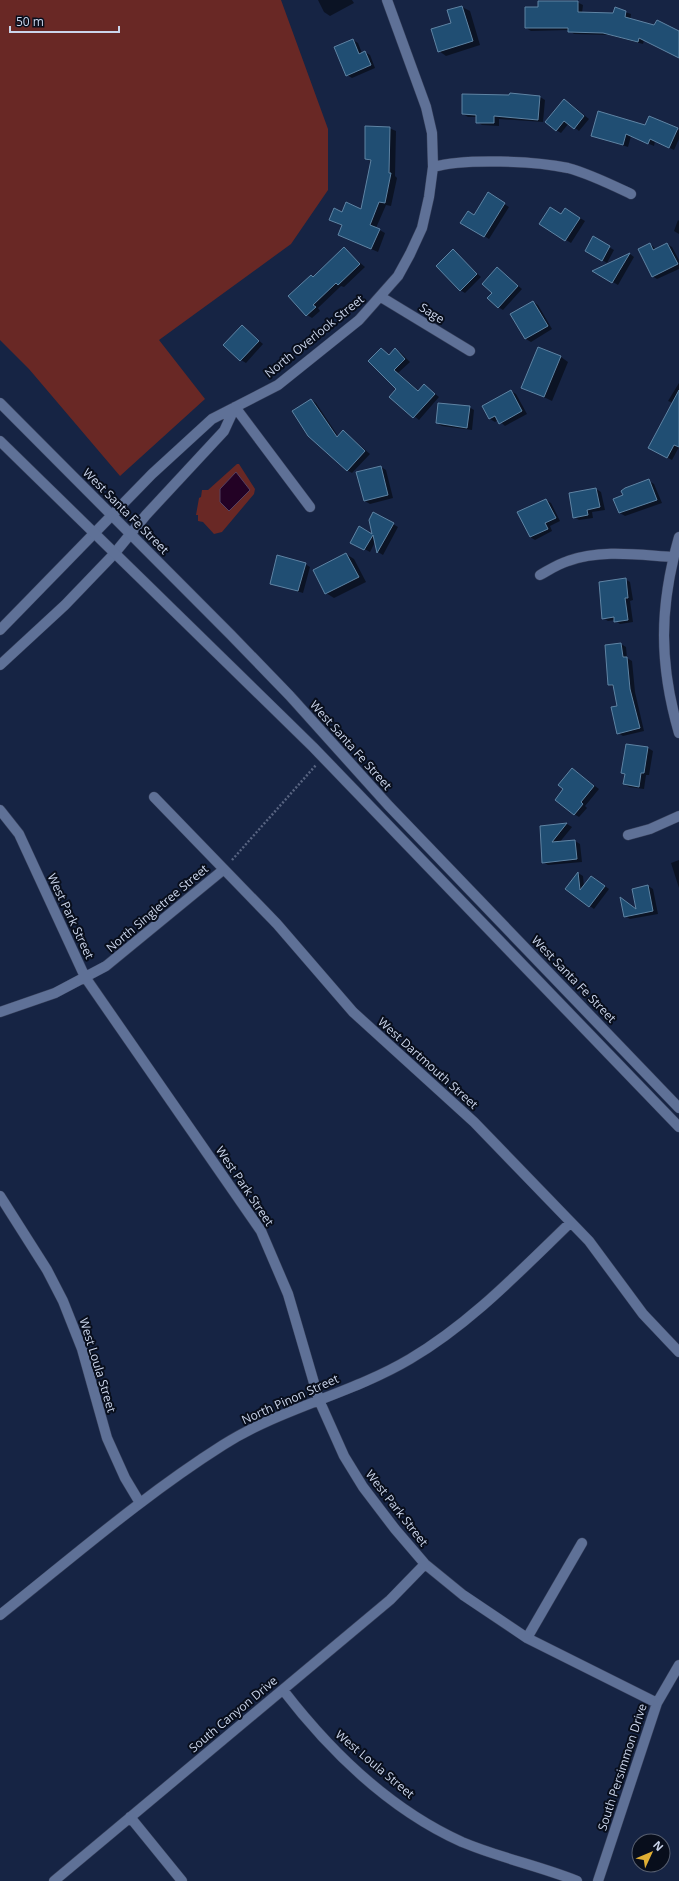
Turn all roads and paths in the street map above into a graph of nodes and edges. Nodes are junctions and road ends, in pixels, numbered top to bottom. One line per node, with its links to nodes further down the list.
1 (387, 0): 2 (street, North Overlook Street)
2 (433, 167): 3 (street); 4 (street, North Overlook Street)
3 (630, 194)
4 (381, 297): 5 (street, Sage); 7 (street, North Overlook Street)
5 (470, 351)
6 (0, 403): 10 (street, West Santa Fe Street)
7 (235, 407): 9 (street); 10 (street, North Overlook Street); 12 (street)
8 (0, 441): 11 (street)
9 (310, 507)
10 (111, 514): 11 (street, North Overlook Street); 12 (street, West Santa Fe Street)
11 (93, 534): 14 (street); 17 (street, North Overlook Street)
12 (131, 535): 14 (street); 28 (street, West Santa Fe Street)
13 (679, 538): 15 (street)
14 (114, 554): 18 (street); 20 (street)
15 (673, 557): 16 (street); 19 (street)
16 (540, 574)
17 (0, 630)
18 (0, 665)
19 (679, 733)
20 (323, 757): 25 (path); 29 (street)
21 (154, 797): 25 (street, West Dartmouth Street)
22 (0, 810): 26 (street, West Park Street)
23 (679, 816): 24 (street)
24 (628, 835)
25 (223, 870): 26 (street, North Singletree Street); 31 (street, West Dartmouth Street)
26 (85, 978): 27 (street, North Singletree Street); 33 (street, West Park Street)
27 (0, 1012)
28 (679, 1108)
29 (679, 1127)
30 (0, 1196): 34 (street, West Loula Street)
31 (570, 1222): 32 (street, West Dartmouth Street); 33 (street, North Pinon Street)
32 (679, 1352)
33 (319, 1400): 34 (street, North Pinon Street); 36 (street, West Park Street)
34 (140, 1503): 37 (street, North Pinon Street)
35 (582, 1543): 38 (street)
36 (425, 1564): 38 (street, West Park Street); 40 (street, South Canyon Drive)
37 (0, 1615)
38 (527, 1638): 41 (street, West Park Street)
39 (679, 1665): 41 (street, South Persimmon Drive)
40 (283, 1690): 42 (street, South Canyon Drive); 45 (street, West Loula Street)
41 (657, 1703): 46 (street, South Persimmon Drive)
42 (130, 1817): 43 (street, South Canyon Drive); 44 (street)
43 (54, 1881)
44 (182, 1881)
45 (577, 1881)
46 (598, 1881)

